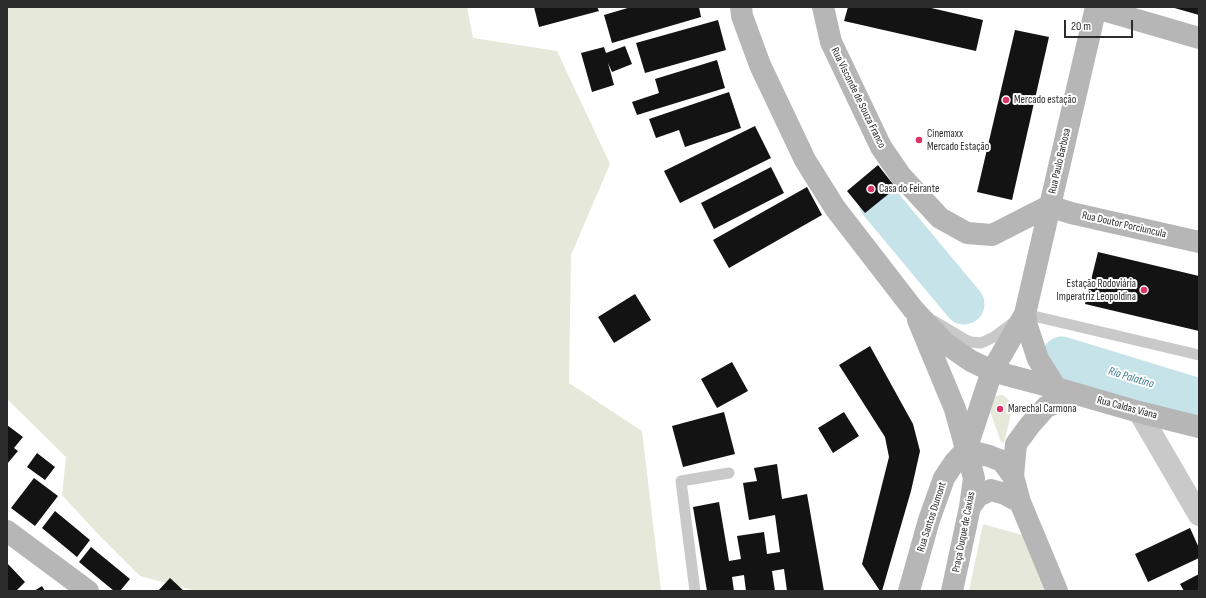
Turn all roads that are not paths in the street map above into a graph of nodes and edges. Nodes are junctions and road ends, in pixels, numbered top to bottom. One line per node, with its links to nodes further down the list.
1 (740, 7): 7 (main road)
2 (823, 7): 5 (main road, Rua Visconde de Souza Franco)
3 (1096, 7): 4 (main road); 5 (main road, Rua Paulo Barbosa)
4 (1199, 38)
5 (1049, 206): 6 (main road, Rua Doutor Porciuncula); 8 (main road, Rua Paulo Barbosa)
6 (1199, 242)
7 (913, 309): 8 (lane); 10 (main road); 14 (main road)
8 (1025, 314): 9 (lane); 10 (main road); 11 (main road)
9 (1199, 355)
10 (992, 371): 11 (main road, Rua Caldas Viana); 14 (main road)
11 (1067, 391): 12 (main road, Rua Caldas Viana); 16 (main road)
12 (1139, 412): 13 (main road, Rua Caldas Viana); 19 (street)
13 (1199, 427)
14 (966, 450): 16 (main road); 18 (main road, Praça Duque de Caxias); 23 (main road, Rua Santos Dumont)
15 (729, 473): 22 (lane)
16 (1013, 476): 17 (main road)
17 (1020, 502): 18 (main road); 25 (main road)
18 (970, 507): 24 (main road, Praça Duque de Caxias)
19 (1199, 515)
20 (7, 531): 21 (main road)
21 (88, 591)
22 (694, 591)
23 (909, 591)
24 (952, 591)
25 (1057, 591)

